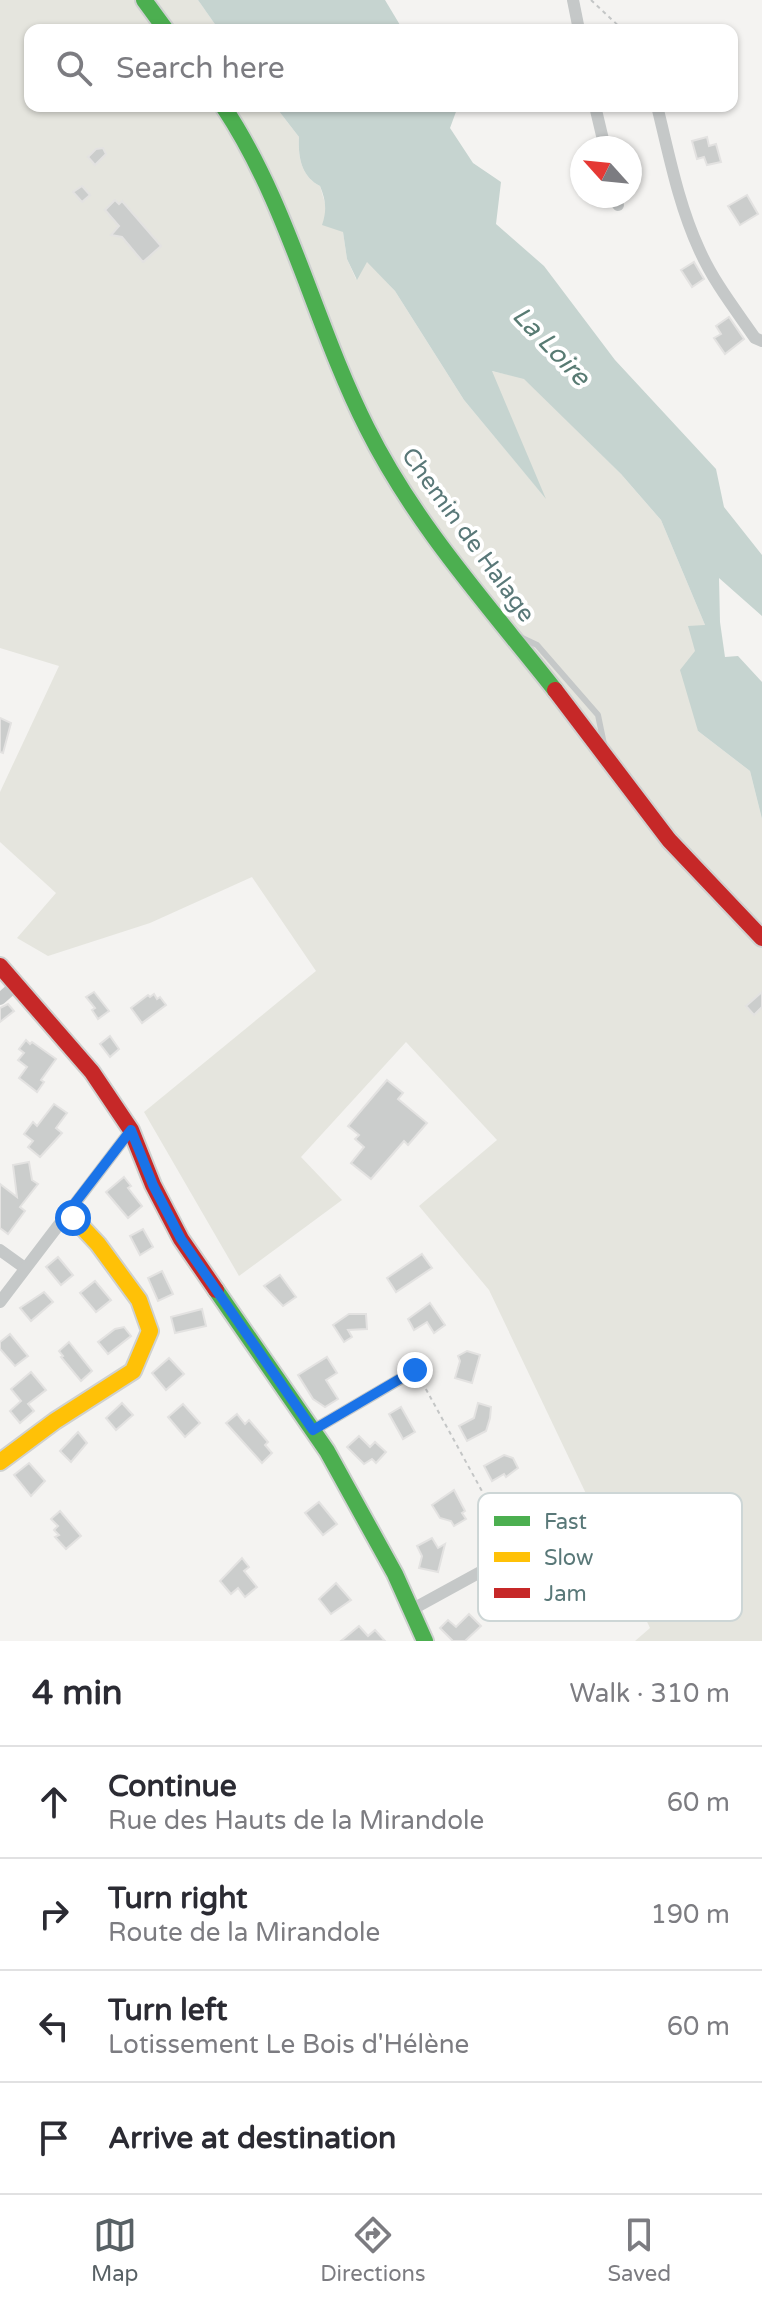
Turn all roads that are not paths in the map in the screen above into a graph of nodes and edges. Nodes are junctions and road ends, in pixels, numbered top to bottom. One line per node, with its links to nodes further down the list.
1 (144, 0): 3 (street)
2 (573, 0): 4 (street)
3 (162, 24)
4 (578, 24)
5 (227, 112): 10 (street, Chemin de Halage)
6 (596, 112): 8 (street)
7 (658, 112): 9 (street)
8 (602, 136)
9 (762, 341)
10 (762, 938)
11 (0, 966): 12 (street)
12 (16, 985): 13 (street); 14 (street)
13 (0, 999)
14 (131, 1130): 15 (street); 20 (street)
15 (68, 1212): 17 (street); 21 (street)
16 (0, 1250): 17 (street)
17 (25, 1268): 18 (street)
18 (0, 1302)
19 (417, 1369): 20 (street)
20 (313, 1430): 23 (street)
21 (0, 1462)
22 (478, 1573): 23 (street)
23 (411, 1610): 24 (street)
24 (425, 1641)

